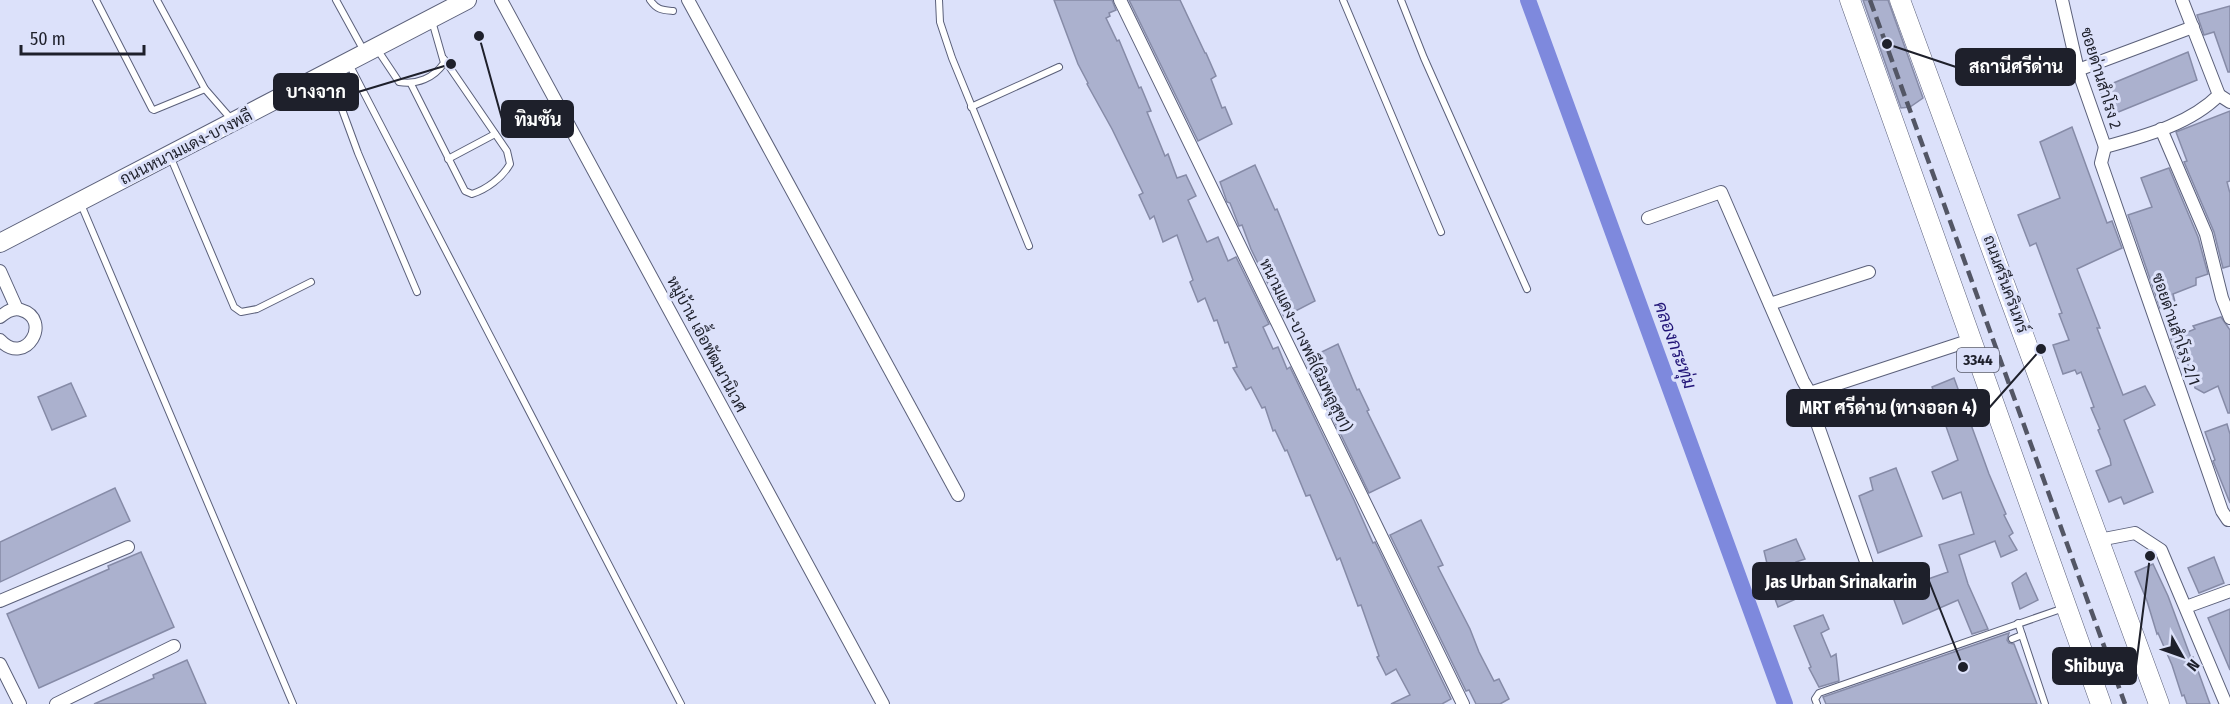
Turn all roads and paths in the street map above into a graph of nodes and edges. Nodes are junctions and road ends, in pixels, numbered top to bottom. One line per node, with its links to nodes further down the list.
1 (96, 0): 27 (lane)
2 (157, 0): 27 (lane)
3 (336, 0): 20 (lane)
4 (468, 0): 15 (main road, ถนนหนามแดง-บางพลี)
5 (501, 0): 72 (street, หมู่บ้าน เอื้อพัฒนานิเวศ)
6 (650, 0): 17 (lane)
7 (688, 0): 54 (street)
8 (939, 0): 30 (lane)
9 (1120, 0): 73 (street, หนามแดง-บางพลี(ฉิมพลูสุข1))
10 (1343, 0): 39 (lane)
11 (1401, 0): 45 (lane)
12 (1900, 0): 56 (main road, ถนนศรีนครินทร์)
13 (2062, 0): 24 (street, ซอยด่านสำโรง 2)
14 (2181, 0): 19 (street)
15 (448, 5): 18 (main road, ถนนหนามแดง-บางพลี)
16 (1851, 5): 52 (main road, 3344)
17 (673, 10)
18 (432, 20): 20 (main road, ถนนหนามแดง-บางพลี); 21 (lane)
19 (2193, 27): 24 (street); 28 (street)
20 (372, 51): 22 (main road, ถนนหนามแดง-บางพลี); 26 (lane)
21 (444, 58): 26 (lane); 33 (lane)
22 (349, 63): 25 (main road, ถนนหนามแดง-บางพลี); 71 (lane)
23 (1059, 67): 30 (lane)
24 (2078, 70): 34 (street, ซอยด่านสำโรง 2)
25 (328, 74): 31 (main road, ถนนหนามแดง-บางพลี); 46 (lane)
26 (411, 84): 36 (lane)
27 (205, 88): 31 (lane)
28 (2218, 95): 29 (street); 32 (street, ซอยด่านสำโรง 2)
29 (2230, 102)
30 (971, 107): 41 (lane)
31 (234, 122): 35 (main road, ถนนหนามแดง-บางพลี)
32 (2161, 129): 34 (street, ซอยด่านสำโรง 2); 50 (street)
33 (495, 134): 36 (lane); 36 (lane)
34 (2105, 147): 55 (street, ซอยด่านสำโรง 2/1)
35 (170, 155): 37 (main road, ถนนหนามแดง-บางพลี); 44 (lane)
36 (448, 159)
37 (80, 202): 40 (main road, ถนนหนามแดง-บางพลี); 70 (lane)
38 (1648, 218): 47 (street)
39 (1441, 232)
40 (0, 243)
41 (1029, 246)
42 (0, 271): 48 (street)
43 (1869, 272): 47 (street)
44 (311, 282)
45 (1527, 289)
46 (417, 292)
47 (1770, 304): 53 (street)
48 (17, 309): 49 (street); 51 (street)
49 (0, 317)
50 (2230, 318)
51 (0, 340)
52 (1971, 340): 53 (street); 61 (main road, 3344)
53 (1810, 393): 58 (street)
54 (958, 495)
55 (2229, 520)
56 (2099, 540): 62 (street); 77 (main road, ถนนศรีนครินทร์)
57 (128, 547): 60 (street)
58 (1869, 570)
59 (2230, 591): 62 (street)
60 (0, 601)
61 (2066, 607): 63 (lane); 76 (main road, 3344)
62 (2186, 608): 78 (street)
63 (2018, 623): 64 (lane); 74 (lane)
64 (2022, 635): 65 (lane); 75 (lane)
65 (2012, 639)
66 (174, 646): 69 (street)
67 (0, 664): 68 (street)
68 (20, 704)
69 (56, 704)
70 (293, 704)
71 (681, 704)
72 (884, 704)
73 (1463, 704)
74 (1817, 704)
75 (2044, 704)
76 (2101, 704)
77 (2159, 704)
78 (2226, 704)

